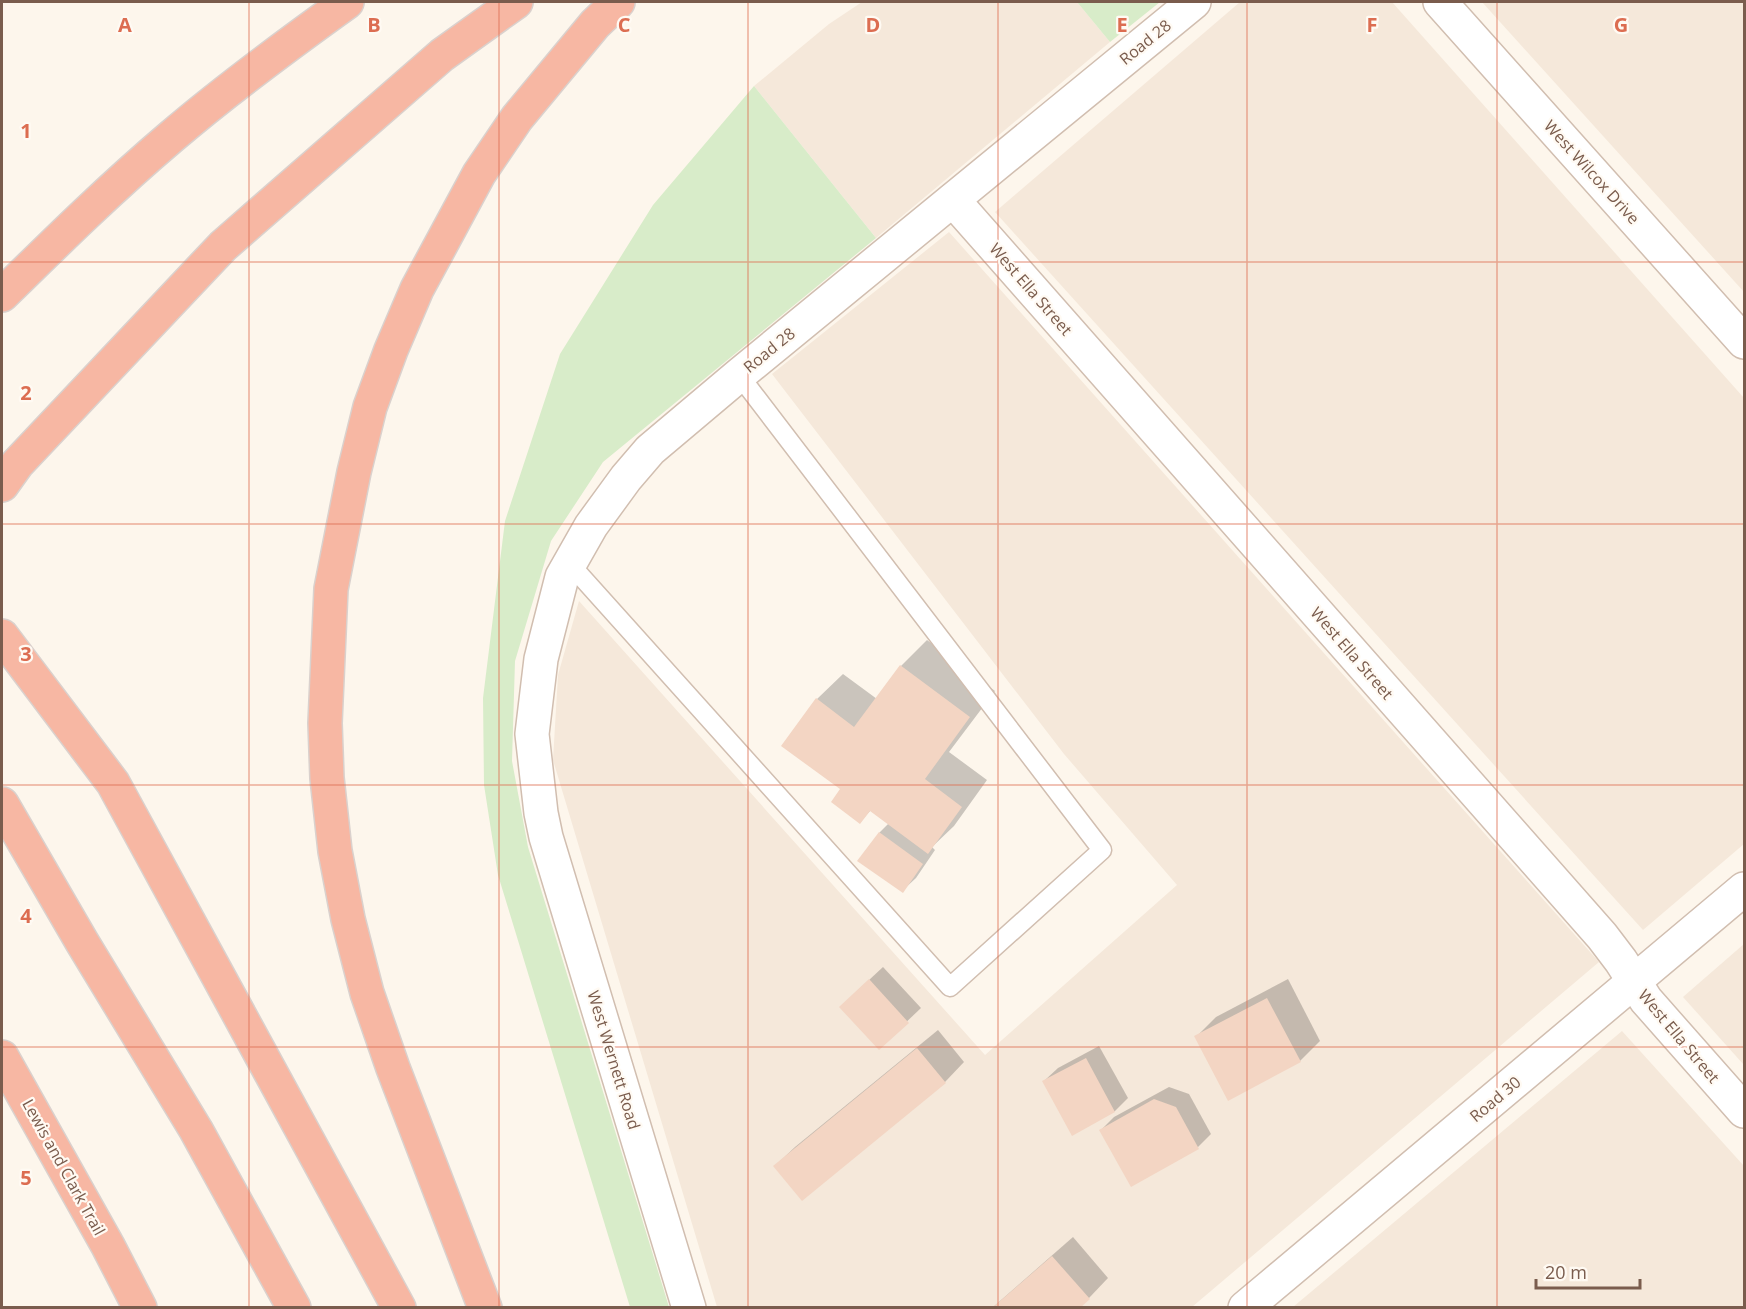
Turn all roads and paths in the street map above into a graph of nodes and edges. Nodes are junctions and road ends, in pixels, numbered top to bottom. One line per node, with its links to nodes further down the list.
1 (347, 2): 7 (highway)
2 (516, 2): 10 (highway)
3 (618, 2): 24 (highway)
4 (1194, 2): 6 (street, Road 28)
5 (1440, 2): 8 (street, West Wilcox Drive)
6 (953, 200): 9 (street, Road 28); 16 (street, West Ella Street)
7 (2, 295)
8 (1744, 342)
9 (739, 375): 11 (street, Road 28); 11 (lane)
10 (9, 475)
11 (570, 564): 14 (street, Road 28)
12 (2, 636): 23 (highway)
13 (2, 804): 22 (highway)
14 (540, 813): 25 (street, West Wernett Road)
15 (1744, 889): 16 (street, Road 30)
16 (1635, 982): 18 (street, West Ella Street); 26 (street, Road 30)
17 (2, 1057): 19 (highway, Lewis and Clark Trail)
18 (1744, 1111)
19 (108, 1246): 20 (highway); 21 (highway)
20 (130, 1308)
21 (140, 1308)
22 (294, 1308)
23 (399, 1308)
24 (485, 1308)
25 (690, 1308)
26 (1245, 1308)

